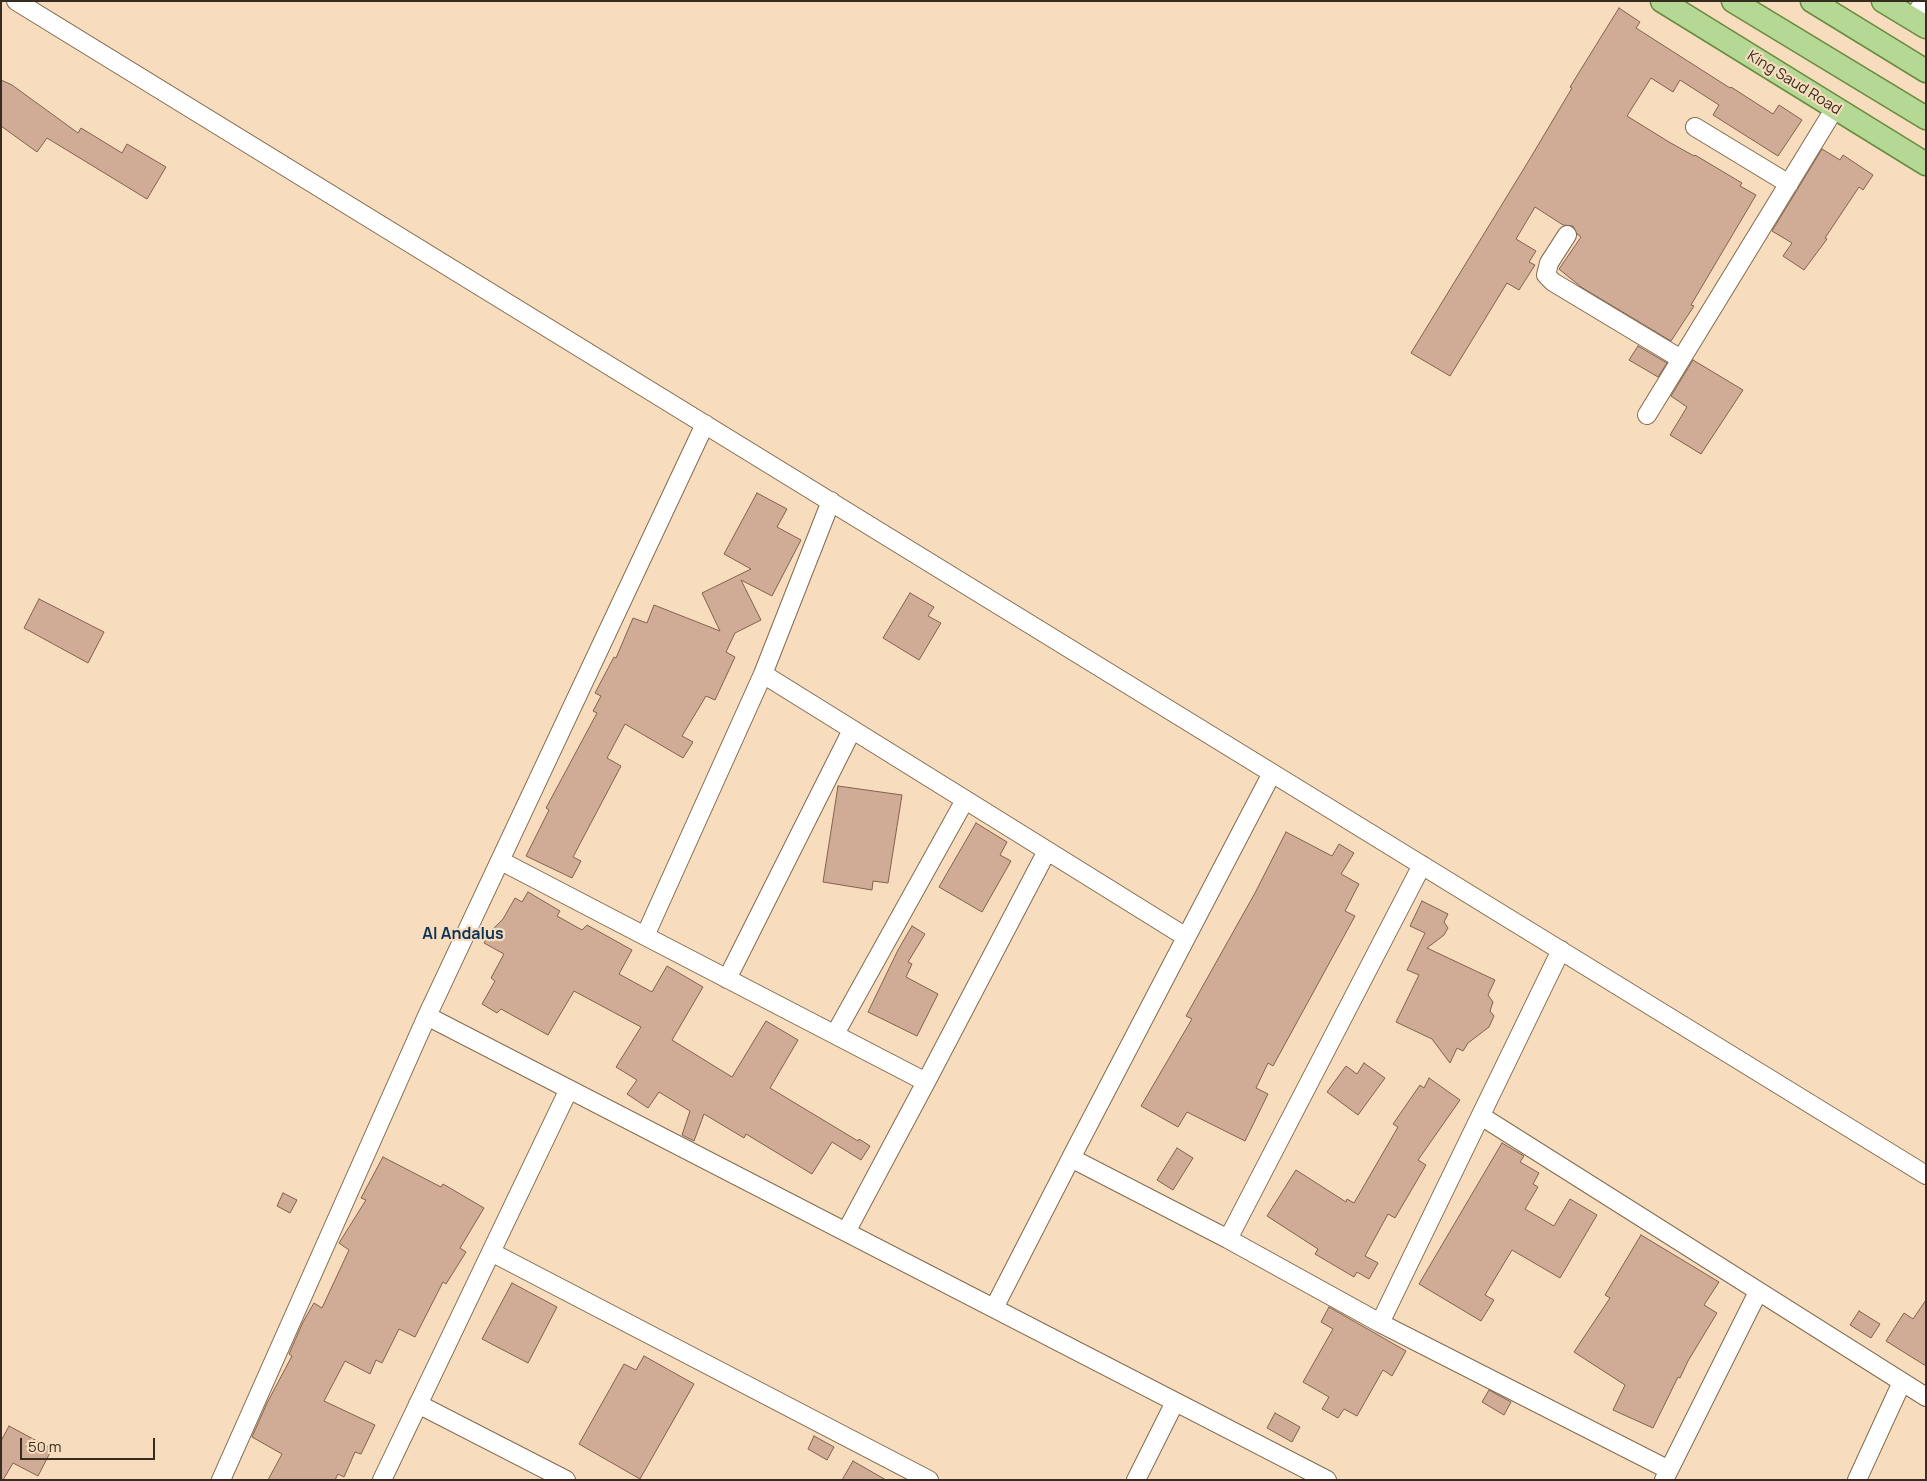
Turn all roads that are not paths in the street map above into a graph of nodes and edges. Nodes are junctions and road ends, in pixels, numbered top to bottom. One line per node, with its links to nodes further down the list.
1 (16, 1): 16 (street)
2 (1662, 1): 8 (main road, King Saud Road)
3 (1733, 1): 9 (main road)
4 (1812, 1): 7 (main road)
5 (1883, 1): 6 (main road)
6 (1921, 16)
7 (1926, 71)
8 (1835, 108): 11 (main road, King Saud Road); 12 (street)
9 (1926, 118)
10 (1695, 127): 12 (street)
11 (1926, 164)
12 (1789, 184): 14 (street)
13 (1567, 235): 14 (street)
14 (1681, 359): 15 (street)
15 (1647, 415)
16 (705, 424): 17 (street); 23 (street)
17 (830, 501): 18 (street); 20 (street)
18 (763, 674): 19 (street); 25 (street)
19 (852, 730): 21 (street); 28 (street)
20 (1272, 773): 24 (street); 26 (street)
21 (965, 800): 22 (street); 30 (street)
22 (1047, 851): 26 (street); 31 (street)
23 (500, 861): 25 (street); 29 (street)
24 (1422, 865): 27 (street); 37 (street)
25 (645, 936): 28 (street)
26 (1186, 937): 34 (street)
27 (1561, 950): 33 (street); 35 (street)
28 (727, 979): 30 (street)
29 (428, 1016): 32 (street); 47 (street)
30 (835, 1034): 31 (street)
31 (926, 1082): 36 (street)
32 (569, 1089): 36 (street); 38 (street)
33 (1481, 1116): 39 (street); 41 (street)
34 (1071, 1158): 37 (street); 40 (street)
35 (1926, 1175)
36 (846, 1232): 40 (street)
37 (1228, 1238): 41 (street)
38 (491, 1252): 45 (street); 50 (street)
39 (1758, 1292): 42 (street); 46 (street)
40 (994, 1308): 44 (street)
41 (1380, 1323): 46 (street)
42 (1902, 1382): 43 (street); 53 (street)
43 (1926, 1397)
44 (1175, 1402): 51 (street); 52 (street)
45 (418, 1404): 48 (street); 49 (street)
46 (1666, 1475)
47 (221, 1480)
48 (382, 1480)
49 (566, 1480)
50 (929, 1480)
51 (1136, 1480)
52 (1326, 1480)
53 (1857, 1480)

